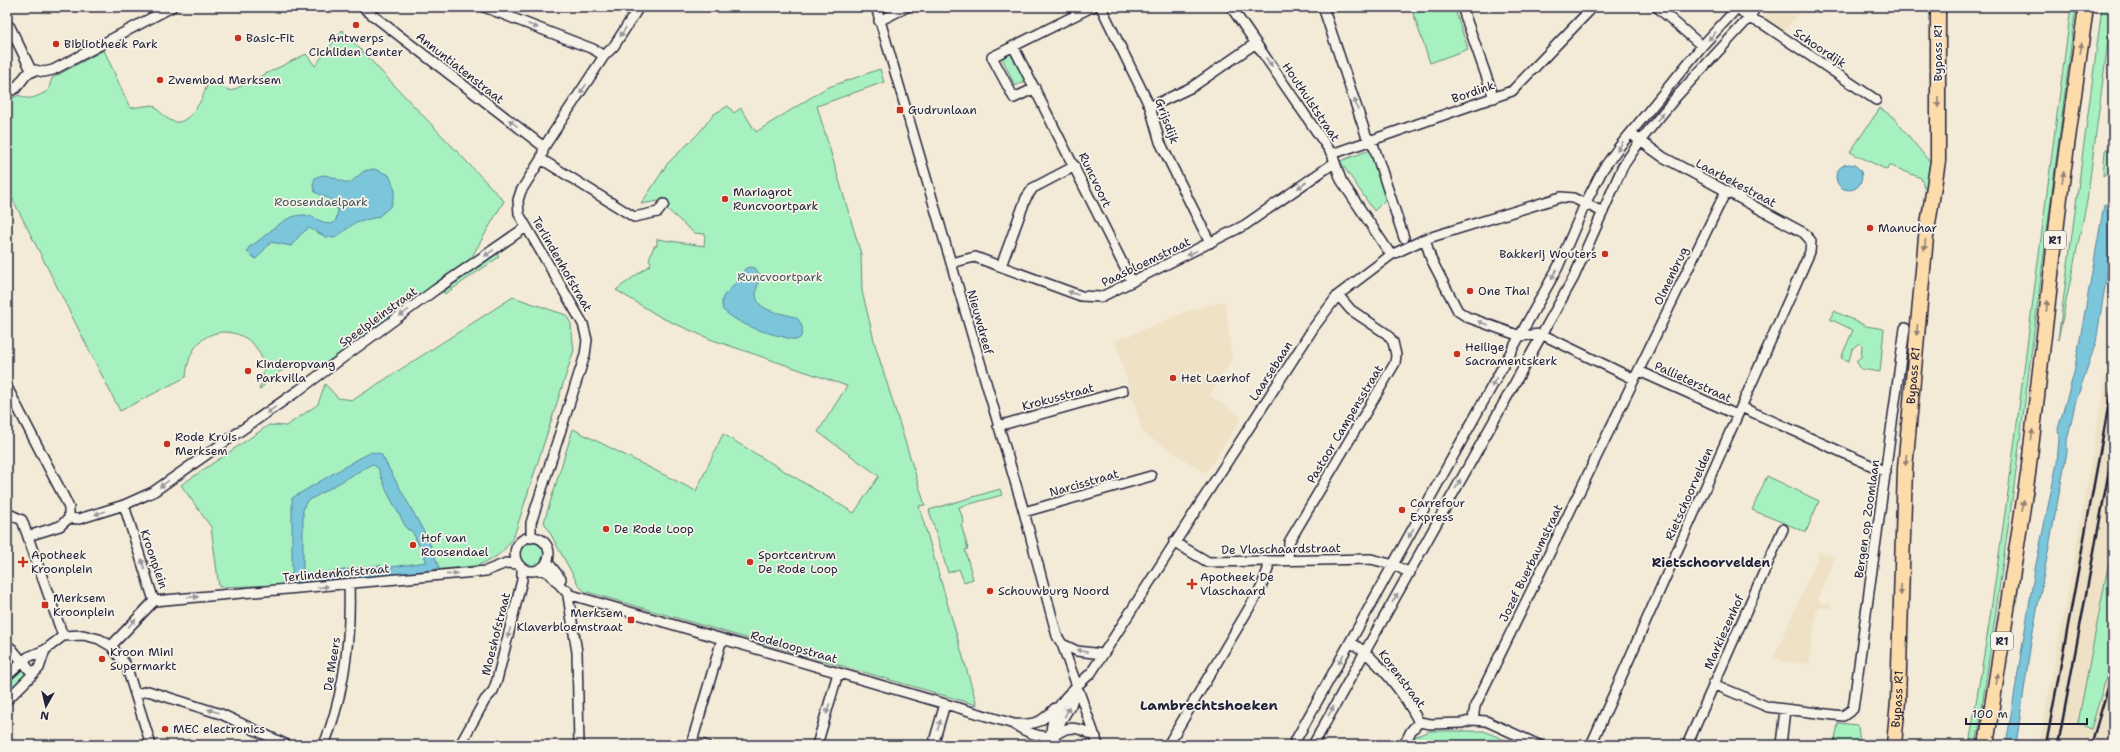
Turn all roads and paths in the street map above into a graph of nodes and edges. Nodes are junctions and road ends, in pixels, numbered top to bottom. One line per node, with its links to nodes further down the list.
1 (172, 7): 25 (street)
2 (362, 7): 34 (street, Annuntiatenstraat, one-way to 2)
3 (484, 7): 24 (street, one-way to 24)
4 (639, 7): 24 (street, Terlindenhofstraat, one-way to 24)
5 (876, 7): 19 (street, Nieuwdreef)
6 (907, 7): 19 (street)
7 (1092, 7): 22 (street)
8 (1101, 7): 30 (street, Grijsdijk)
9 (1231, 7): 21 (street, Houthulststraat)
10 (1324, 7): 32 (street, one-way to 10)
11 (1462, 7): 28 (street)
12 (1593, 7): 28 (street, Bordink)
13 (1657, 7): 23 (street)
14 (1738, 7): 18 (street, Schoordijk); 23 (street, one-way to 23)
15 (1756, 7): 18 (street)
16 (1938, 7): 127 (highway, Bypass R1, one-way to 127)
17 (2086, 7): 128 (highway, R1, one-way to 17)
18 (1749, 18): 29 (street, Schoordijk); 33 (street, one-way to 18)
19 (879, 20): 50 (street, Nieuwdreef)
20 (7, 25): 25 (street)
21 (1256, 43): 30 (street); 35 (street, Houthulststraat, one-way to 35)
22 (1013, 46): 26 (street, Runcvoort); 26 (street)
23 (1702, 46): 31 (street)
24 (604, 56): 34 (street, Terlindenhofstraat, one-way to 34)
25 (32, 72): 27 (street)
26 (1035, 88): 37 (street, Runcvoort)
27 (7, 93)
28 (1494, 98): 32 (street, Bordink)
29 (1876, 100)
30 (1150, 107): 47 (street, Grijsdijk)
31 (1629, 133): 33 (street, Laarbekestraat); 40 (street, one-way to 40)
32 (1370, 140): 35 (street, Bordink); 44 (street)
33 (1640, 141): 38 (street, Laarbekestraat); 41 (street)
34 (544, 147): 36 (street, Terlindenhofstraat)
35 (1333, 158): 47 (street, Paasbloemstraat, one-way to 47); 49 (street, Houthulststraat)
36 (541, 159): 39 (street); 42 (street, Terlindenhofstraat)
37 (1075, 166): 51 (street); 52 (street, Runcvoort)
38 (1726, 191): 48 (street, Laarbekestraat); 57 (street, Olmenbrug)
39 (664, 204)
40 (1585, 204): 41 (street, Laarsebaan); 43 (street); 45 (street, Laarsebaan)
41 (1603, 212): 46 (street)
42 (526, 227): 65 (street, Speelpleinstraat, one-way to 65); 71 (street, Terlindenhofstraat)
43 (1572, 235): 46 (street); 56 (street, one-way to 56)
44 (1404, 238)
45 (1425, 239): 49 (street, Laarsebaan); 56 (street, one-way to 45)
46 (1589, 242): 55 (street)
47 (1210, 244): 52 (street, Paasbloemstraat, one-way to 52)
48 (1810, 252): 61 (street, Rietschoorvelden)
49 (1392, 255): 53 (street, Laarsebaan)
50 (951, 263): 51 (street, Paasbloemstraat); 62 (street, Nieuwdreef)
51 (1001, 266): 52 (street, Paasbloemstraat, one-way to 51)
52 (1132, 282)
53 (1338, 295): 72 (street, Laarsebaan); 73 (street, Pastoor Campensstraat)
54 (1904, 328): 63 (street, Bergen op Zoomlaan)
55 (1540, 334): 56 (street); 58 (street); 79 (street, one-way to 55)
56 (1520, 336): 76 (street, one-way to 76)
57 (1638, 371): 58 (street, Jozef Buerbaumstraat); 61 (street, Pallieterstraat)
58 (1634, 379): 103 (street, Jozef Buerbaumstraat)
59 (7, 387): 68 (street)
60 (1123, 392): 62 (street, Krokusstraat)
61 (1739, 411): 63 (street, Pallieterstraat); 124 (street, Rietschoorvelden)
62 (998, 426): 66 (street, Nieuwdreef)
63 (1886, 472): 102 (street, Bergen op Zoomlaan)
64 (1151, 476): 66 (street, Narcisstraat)
65 (124, 505): 68 (street, one-way to 68); 82 (street, Kroonplein, one-way to 65)
66 (1024, 512): 86 (street, Nieuwdreef)
67 (7, 513): 70 (street)
68 (69, 518): 70 (street)
69 (1783, 529): 96 (street, Markiezenhof)
70 (28, 536): 83 (street)
71 (531, 538): 74 (street); 77 (street)
72 (1174, 542): 75 (street, De Vlaschaardstraat); 91 (street, Laarsebaan)
73 (1288, 560): 75 (street, De Vlaschaardstraat); 76 (street, De Vlaschaardstraat)
74 (547, 561): 78 (street); 81 (street)
75 (1268, 561): 119 (street)
76 (1394, 565): 79 (street, De Vlaschaardstraat); 85 (street)
77 (520, 566): 78 (street); 80 (street, Terlindenhofstraat, one-way to 77); 113 (street, Moeshofstraat, one-way to 113)
78 (540, 569): 81 (street)
79 (1410, 573): 90 (street, one-way to 79)
80 (349, 584): 82 (street, Terlindenhofstraat, one-way to 80); 112 (street, De Meers)
81 (568, 594): 84 (street, Rodeloopstraat); 114 (street)
82 (154, 601): 87 (street, Kroonplein, one-way to 82)
83 (63, 636): 87 (street); 89 (street)
84 (722, 639): 93 (street, Rodeloopstraat); 109 (street)
85 (1350, 642): 90 (street, Korenstraat); 120 (street, one-way to 120)
86 (1062, 644): 91 (street, one-way to 86); 97 (street, Nieuwdreef)
87 (111, 646): 98 (street)
88 (7, 648): 92 (street)
89 (45, 650): 92 (street); 94 (street)
90 (1365, 650): 104 (street, Korenstraat); 121 (street, one-way to 90)
91 (1102, 654): 97 (street, Laarsebaan)
92 (22, 661): 94 (street); 95 (street)
93 (838, 672): 100 (street, Rodeloopstraat); 116 (street, one-way to 116)
94 (33, 674): 99 (street)
95 (7, 676)
96 (1713, 684): 102 (street); 125 (street, Markiezenhof)
97 (1076, 686): 101 (street, Laarsebaan); 107 (street, Laarsebaan, one-way to 97); 108 (street, Nieuwdreef)
98 (136, 694): 110 (street); 111 (street, one-way to 98)
99 (7, 700)
100 (945, 704): 105 (street, Rodeloopstraat); 117 (street, one-way to 100)
101 (1059, 704): 106 (street); 107 (street, Laarsebaan)
102 (1785, 709): 126 (street)
103 (1472, 720): 104 (street); 123 (street)
104 (1419, 722): 122 (street)
105 (1014, 724): 106 (street, Rodeloopstraat); 107 (street, Rodeloopstraat)
106 (1034, 724): 107 (street)
107 (1052, 736): 108 (street); 118 (street, Laarsebaan)
108 (1097, 741)
109 (691, 743): 115 (street)
110 (151, 745)
111 (287, 745)
112 (324, 745)
113 (460, 745)
114 (579, 745)
115 (705, 745)
116 (817, 745)
117 (933, 745)
118 (1049, 745)
119 (1168, 745)
120 (1293, 745)
121 (1313, 745)
122 (1404, 745)
123 (1539, 745)
124 (1591, 745)
125 (1687, 745)
126 (1781, 745)
127 (1894, 745)
128 (1986, 745)

